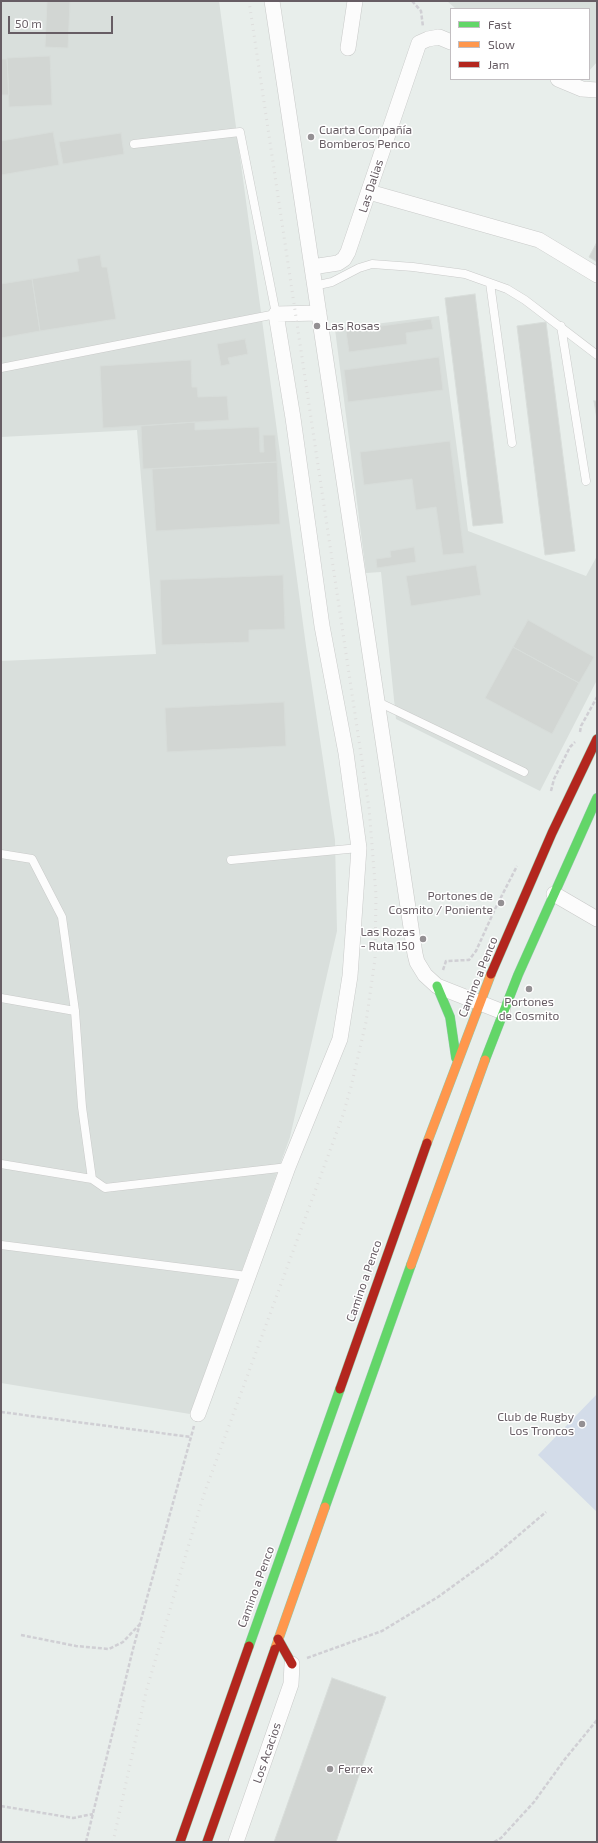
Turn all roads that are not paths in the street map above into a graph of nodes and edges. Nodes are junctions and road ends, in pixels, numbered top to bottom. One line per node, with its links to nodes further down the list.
1 (272, 1): 9 (street)
2 (355, 1): 4 (street)
3 (450, 42): 8 (street, Las Dalias)
4 (348, 48)
5 (560, 80): 6 (street)
6 (597, 90)
7 (134, 144): 14 (lane)
8 (369, 192): 9 (street, Las Dalias); 10 (street)
9 (312, 267): 12 (street)
10 (597, 275)
11 (490, 283): 12 (lane); 15 (lane); 18 (lane)
12 (314, 286): 13 (street)
13 (319, 313): 14 (street); 20 (street)
14 (276, 314): 17 (lane); 24 (street)
15 (561, 326): 16 (lane); 19 (lane)
16 (597, 355)
17 (1, 368)
18 (512, 443)
19 (586, 481)
20 (376, 701): 22 (lane); 29 (street)
21 (597, 739): 31 (highway, Camino a Penco)
22 (524, 772)
23 (597, 798): 27 (highway)
24 (358, 848): 26 (lane); 36 (street)
25 (1, 854): 32 (lane)
26 (231, 860)
27 (554, 894): 28 (street); 33 (highway)
28 (597, 919)
29 (437, 986): 31 (street); 34 (highway)
30 (1, 998): 32 (lane)
31 (480, 1003): 33 (street); 34 (highway, Camino a Penco)
32 (75, 1011): 37 (lane)
33 (503, 1012): 41 (highway)
34 (457, 1061): 43 (highway, Camino a Penco)
35 (1, 1164): 37 (lane)
36 (288, 1167): 37 (lane); 39 (street)
37 (92, 1179)
38 (1, 1245): 39 (lane)
39 (247, 1276): 40 (street)
40 (198, 1414)
41 (278, 1639): 42 (highway); 44 (highway)
42 (292, 1664): 45 (street, Los Acacios)
43 (180, 1842)
44 (207, 1842)
45 (236, 1842)

